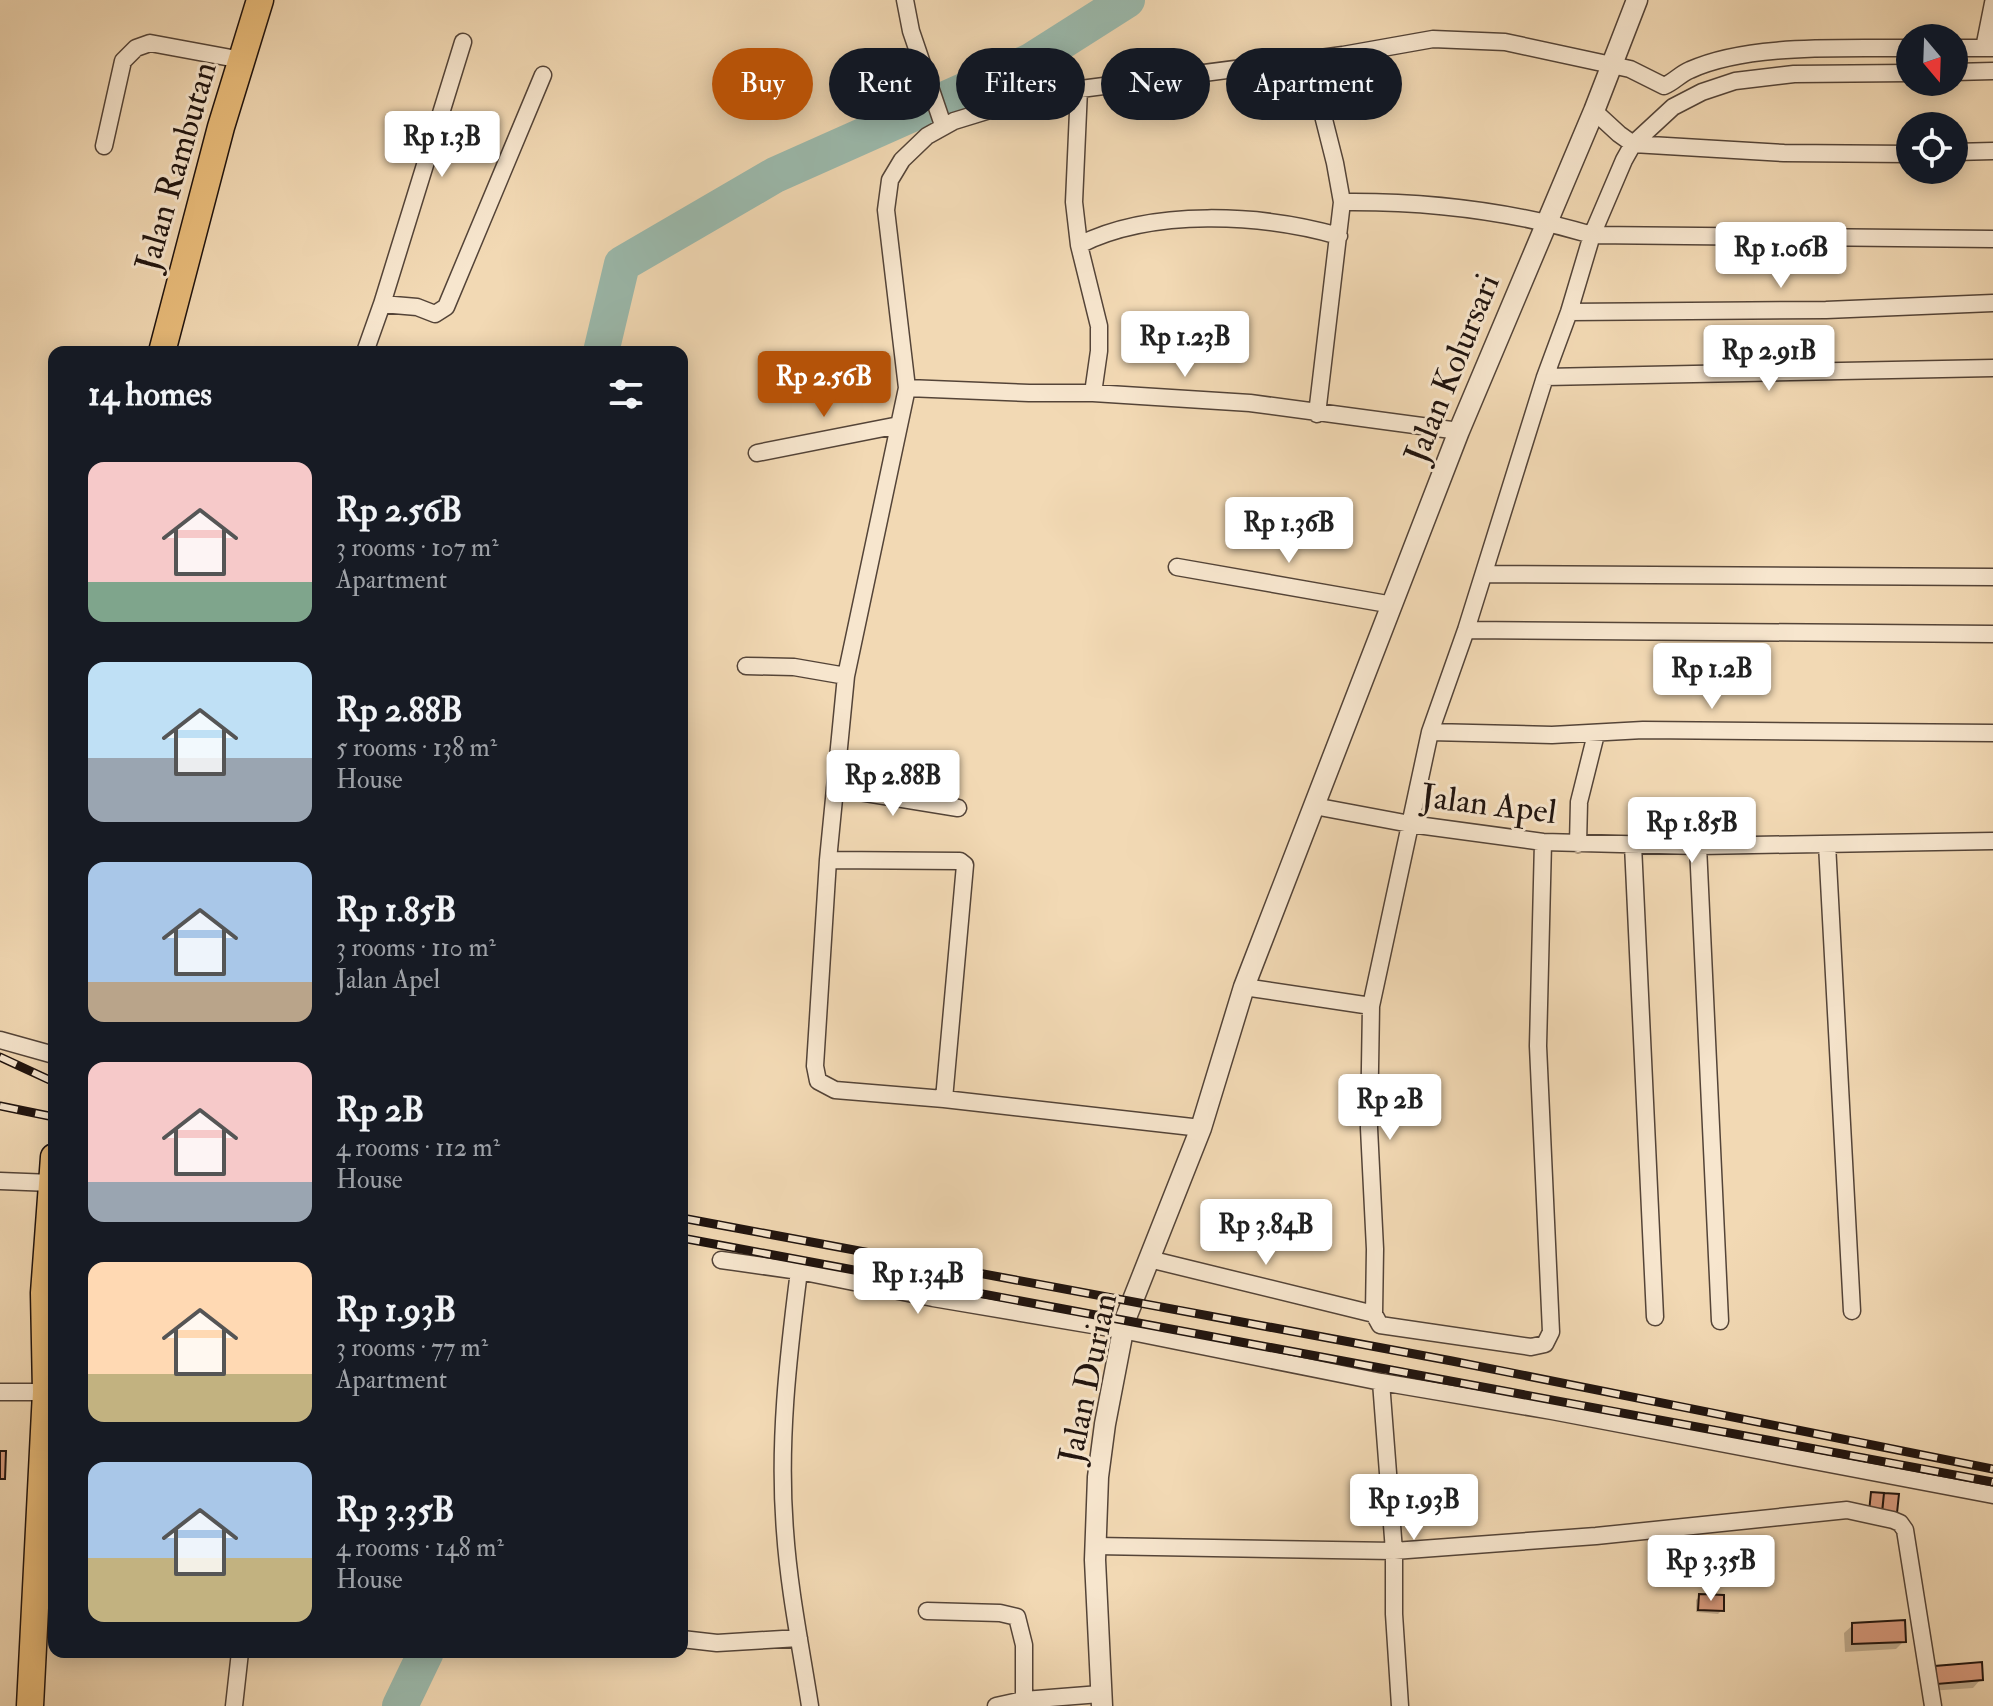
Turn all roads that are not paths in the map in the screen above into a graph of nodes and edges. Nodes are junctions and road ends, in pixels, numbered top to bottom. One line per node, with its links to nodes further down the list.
1 (260, 0): 10 (main road, Jalan Rambutan)
2 (905, 0): 22 (street)
3 (1634, 1): 11 (street, Jalan Kolursari)
4 (1993, 3): 9 (street)
5 (463, 42): 35 (street)
6 (1380, 48): 11 (street)
7 (1896, 48): 11 (street)
8 (1968, 48): 9 (street)
9 (1989, 48)
10 (242, 60): 24 (street); 37 (main road, Jalan Rambutan)
11 (1613, 64): 18 (street, Jalan Kolursari)
12 (1226, 70): 17 (street)
13 (1993, 71): 14 (street)
14 (1968, 72)
15 (1896, 73): 23 (street)
16 (543, 75): 35 (street)
17 (1085, 88)
18 (1594, 111): 23 (street); 29 (street, Jalan Kolursari)
19 (956, 117): 22 (street)
20 (1078, 120): 33 (street)
21 (1324, 120): 28 (street)
22 (942, 121): 41 (street)
23 (1627, 140): 27 (street); 30 (street)
24 (104, 146)
25 (1993, 151): 26 (street)
26 (1968, 152)
27 (1896, 154)
28 (1342, 202): 29 (street); 31 (street)
29 (1551, 223): 30 (street); 45 (street, Jalan Kolursari)
30 (1587, 233): 32 (street); 36 (street)
31 (1339, 236): 33 (street); 43 (street)
32 (1993, 239)
33 (1079, 245): 42 (street)
34 (1993, 303): 36 (street)
35 (382, 304): 38 (street)
36 (1569, 312): 40 (street)
37 (164, 346)
38 (367, 346)
39 (1993, 368): 40 (street)
40 (1545, 377): 48 (street)
41 (907, 388): 42 (street); 44 (street)
42 (1093, 393): 43 (street)
43 (1317, 414): 45 (street)
44 (899, 425): 46 (street); 54 (street)
45 (1459, 431): 50 (street, Jalan Kolursari)
46 (757, 453)
47 (1177, 567): 50 (street)
48 (1484, 574): 49 (street); 51 (street)
49 (1993, 577)
50 (1393, 605): 59 (street, Jalan Kolursari)
51 (1466, 630): 52 (street); 55 (street)
52 (1993, 634)
53 (746, 666): 54 (street)
54 (846, 676): 58 (street)
55 (1430, 732): 57 (street); 61 (street)
56 (1993, 733): 57 (street)
57 (1596, 734): 64 (street)
58 (835, 788): 60 (street); 68 (street)
59 (1314, 806): 61 (street, Jalan Apel); 69 (street, Jalan Durian)
60 (958, 808)
61 (1403, 822): 63 (street, Jalan Apel); 70 (street)
62 (1993, 841): 65 (street, Jalan Apel)
63 (1543, 842): 64 (street, Jalan Apel); 81 (street)
64 (1578, 844): 66 (street, Jalan Apel)
65 (1827, 844): 67 (street, Jalan Apel); 80 (street)
66 (1633, 845): 67 (street, Jalan Apel); 82 (street)
67 (1698, 846): 83 (street)
68 (828, 860): 73 (street); 73 (street)
69 (1250, 988): 70 (street); 74 (street, Jalan Durian)
70 (1371, 1006): 81 (street)
71 (0, 1040): 72 (street)
72 (48, 1053)
73 (944, 1099): 74 (street)
74 (1201, 1128): 77 (street, Jalan Durian)
75 (48, 1171): 76 (street)
76 (0, 1181)
77 (1149, 1259): 81 (street); 85 (street, Jalan Durian)
78 (721, 1260): 79 (street)
79 (799, 1271): 85 (street); 93 (street)
80 (1852, 1311)
81 (1374, 1314)
82 (1655, 1317)
83 (1720, 1321)
84 (48, 1325): 88 (main road)
85 (1122, 1330): 86 (street); 90 (street, Jalan Durian)
86 (1381, 1382): 89 (street); 91 (street)
87 (0, 1392): 88 (street)
88 (46, 1392): 98 (main road)
89 (1993, 1495)
90 (1096, 1546): 91 (street); 97 (street, Jalan Durian)
91 (1394, 1551): 102 (street); 103 (street)
92 (927, 1611): 96 (street)
93 (799, 1638): 94 (street); 100 (street)
94 (688, 1640)
95 (239, 1658): 99 (street)
96 (1024, 1700): 97 (street); 101 (street)
97 (1101, 1700)
98 (30, 1706)
99 (234, 1706)
100 (810, 1706)
101 (996, 1706)
102 (1400, 1706)
103 (1933, 1706)

